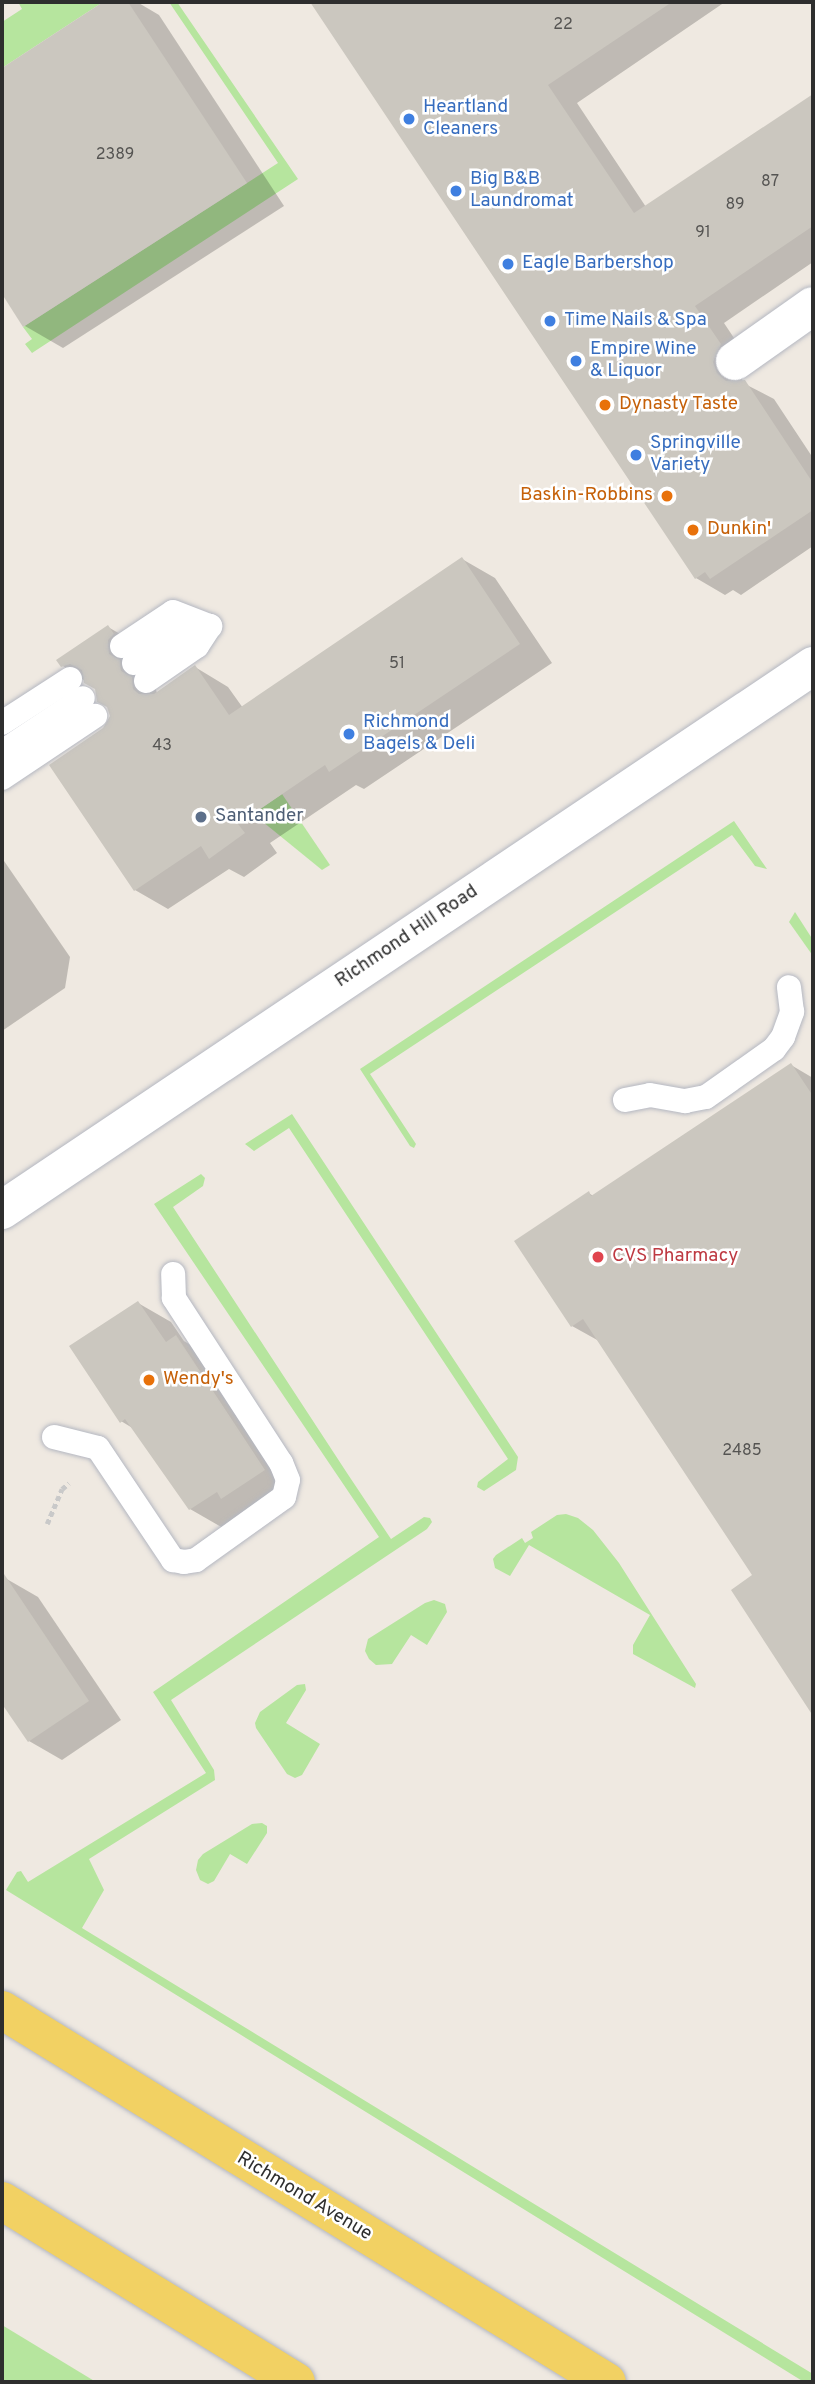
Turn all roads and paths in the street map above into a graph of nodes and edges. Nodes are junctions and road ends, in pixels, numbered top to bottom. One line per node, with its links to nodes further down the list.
1 (813, 306): 2 (street)
2 (736, 361)
3 (134, 663): 3 (lane)
4 (813, 666): 11 (street, Richmond Hill Road)
5 (82, 697): 6 (lane); 7 (lane); 8 (lane)
6 (2, 723)
7 (2, 752)
8 (2, 778)
9 (789, 987): 10 (lane)
10 (625, 1100)
11 (2, 1210)
12 (173, 1274): 13 (lane)
13 (54, 1437)
14 (2, 2010): 17 (main road, Richmond Avenue)
15 (2, 2201): 16 (main road)
16 (296, 2382)
17 (607, 2382)

